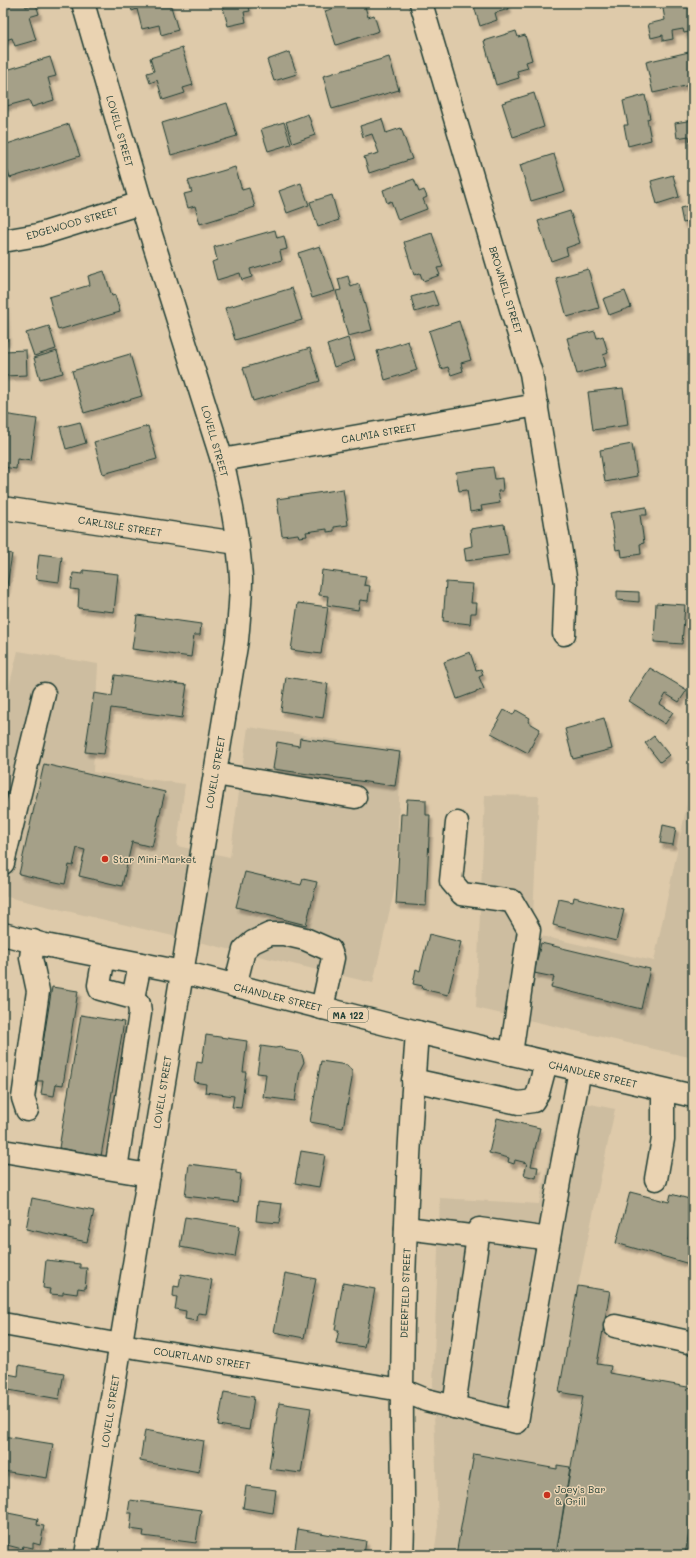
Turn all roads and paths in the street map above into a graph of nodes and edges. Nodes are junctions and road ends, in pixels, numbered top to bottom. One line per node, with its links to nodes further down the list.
1 (83, 3): 3 (street, LOVELL STREET)
2 (421, 3): 5 (street, BROWNELL STREET)
3 (141, 203): 4 (street, EDGEWOOD STREET); 6 (street, LOVELL STREET)
4 (3, 240)
5 (537, 405): 6 (street, CALMIA STREET); 9 (street, BROWNELL STREET)
6 (222, 460): 8 (street, LOVELL STREET)
7 (3, 508): 8 (street, CARLISLE STREET)
8 (237, 543): 11 (street, LOVELL STREET)
9 (564, 634)
10 (44, 694): 14 (street)
11 (215, 774): 12 (street); 19 (street, LOVELL STREET)
12 (355, 797)
13 (457, 823): 24 (street)
14 (3, 863)
15 (3, 934): 16 (street, CHANDLER STREET / MA 122)
16 (33, 941): 17 (street, CHANDLER STREET / MA 122); 30 (street)
17 (104, 956): 18 (street, CHANDLER STREET / MA 122); 21 (street)
18 (140, 964): 19 (street, CHANDLER STREET / MA 122); 21 (street)
19 (182, 972): 20 (street, CHANDLER STREET / MA 122); 33 (street, LOVELL STREET)
20 (235, 986): 22 (street, CHANDLER STREET / MA 122); 22 (street)
21 (133, 998): 32 (street)
22 (322, 1008): 23 (street, CHANDLER STREET / MA 122)
23 (417, 1032): 24 (street, CHANDLER STREET / MA 122); 27 (street, DEERFIELD STREET)
24 (511, 1054): 25 (street, CHANDLER STREET / MA 122)
25 (546, 1063): 26 (street, CHANDLER STREET / MA 122); 27 (street)
26 (580, 1070): 28 (street, CHANDLER STREET / MA 122); 37 (street)
27 (413, 1080): 35 (street, DEERFIELD STREET)
28 (663, 1090): 29 (street, CHANDLER STREET / MA 122); 34 (street)
29 (692, 1092)
30 (27, 1110)
31 (3, 1151): 32 (street)
32 (116, 1169): 33 (street)
33 (149, 1175): 41 (street, LOVELL STREET)
34 (656, 1179)
35 (406, 1228): 36 (street); 42 (street, DEERFIELD STREET)
36 (478, 1237): 37 (street); 43 (street)
37 (549, 1239): 43 (street, COURTLAND STREET)
38 (3, 1324): 41 (street, COURTLAND STREET)
39 (615, 1326): 40 (street)
40 (693, 1343)
41 (120, 1345): 42 (street, COURTLAND STREET); 44 (street, LOVELL STREET)
42 (402, 1390): 43 (street, COURTLAND STREET); 45 (street, DEERFIELD STREET)
43 (454, 1407)
44 (86, 1555)
45 (402, 1555)

